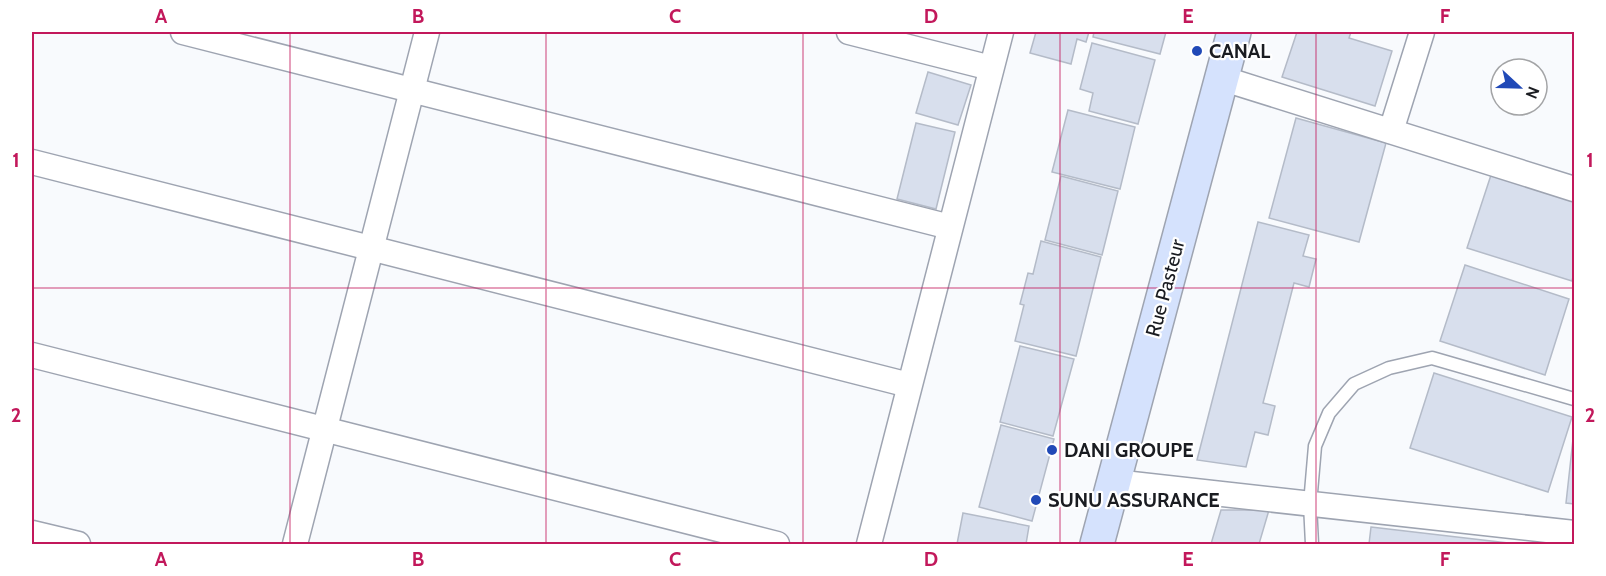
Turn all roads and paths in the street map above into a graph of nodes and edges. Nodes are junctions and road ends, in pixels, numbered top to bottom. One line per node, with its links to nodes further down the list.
1 (183, 32): 9 (street)
2 (427, 32): 9 (street)
3 (849, 32): 7 (street)
4 (1000, 32): 7 (street)
5 (1233, 32): 8 (main road, Rue Pasteur)
6 (1422, 32): 10 (street)
7 (991, 68): 13 (street)
8 (1221, 78): 10 (street); 19 (main road, Rue Pasteur)
9 (412, 90): 13 (street); 14 (street)
10 (1391, 131): 12 (street)
11 (32, 162): 14 (street)
12 (1575, 189)
13 (950, 227): 16 (street)
14 (371, 248): 16 (street); 18 (street)
15 (32, 355): 18 (street)
16 (909, 386): 26 (street)
17 (1575, 399): 20 (lane)
18 (324, 429): 24 (street); 25 (street)
19 (1114, 482): 20 (street); 27 (main road, Rue Pasteur)
20 (1310, 504): 22 (street); 28 (lane)
21 (32, 533): 23 (street)
22 (1575, 533)
23 (78, 544)
24 (295, 544)
25 (777, 544)
26 (869, 544)
27 (1097, 544)
28 (1312, 544)

